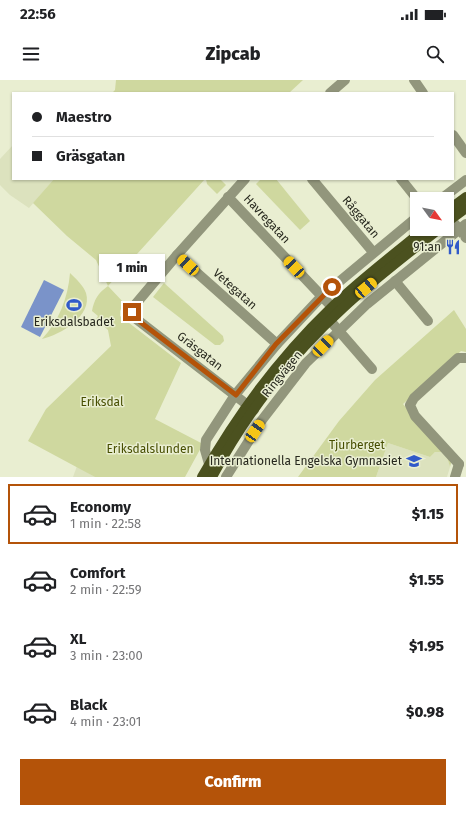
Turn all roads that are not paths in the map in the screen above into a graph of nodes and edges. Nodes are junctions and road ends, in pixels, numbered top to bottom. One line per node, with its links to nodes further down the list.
1 (344, 80): 3 (street)
2 (414, 80): 4 (street)
3 (334, 92)
4 (422, 92)
5 (454, 136): 6 (street)
6 (466, 153)
7 (244, 180): 13 (street)
8 (313, 180): 24 (street, Råggatan)
9 (402, 180): 11 (street)
10 (466, 180): 12 (street)
11 (411, 192)
12 (450, 192)
13 (228, 197): 25 (street); 27 (street, Havregatan)
14 (466, 197): 16 (main road)
15 (466, 208): 17 (main road)
16 (454, 210)
17 (454, 213)
18 (454, 220): 20 (street)
19 (410, 223): 24 (street, Ringvägen)
20 (463, 226): 23 (street); 26 (street, Ringvägen)
21 (416, 236): 28 (main road, Ringvägen)
22 (430, 236): 29 (main road, Ringvägen)
23 (466, 238)
24 (373, 252): 27 (street, Ringvägen)
25 (177, 254): 32 (street, Vetegatan); 35 (street, Gräsgatan)
26 (395, 281): 30 (street); 31 (street, Ringvägen)
27 (322, 296): 28 (street, Havregatan); 32 (street, Ringvägen)
28 (332, 307): 29 (street); 36 (main road, Ringvägen)
29 (331, 320): 31 (street); 36 (main road, Ringvägen)
30 (428, 321)
31 (337, 331): 34 (street); 41 (street, Ringvägen)
32 (276, 344): 35 (street, Ringvägen)
33 (466, 358): 37 (street)
34 (372, 369)
35 (236, 395): 36 (street, Gräsgatan); 38 (street, Ringvägen)
36 (250, 407): 38 (main road, Ringvägen); 40 (main road, Ringvägen)
37 (462, 463): 42 (street)
38 (209, 464): 39 (main road, Ringvägen)
39 (202, 477)
40 (212, 477)
41 (226, 477)
42 (454, 477)

